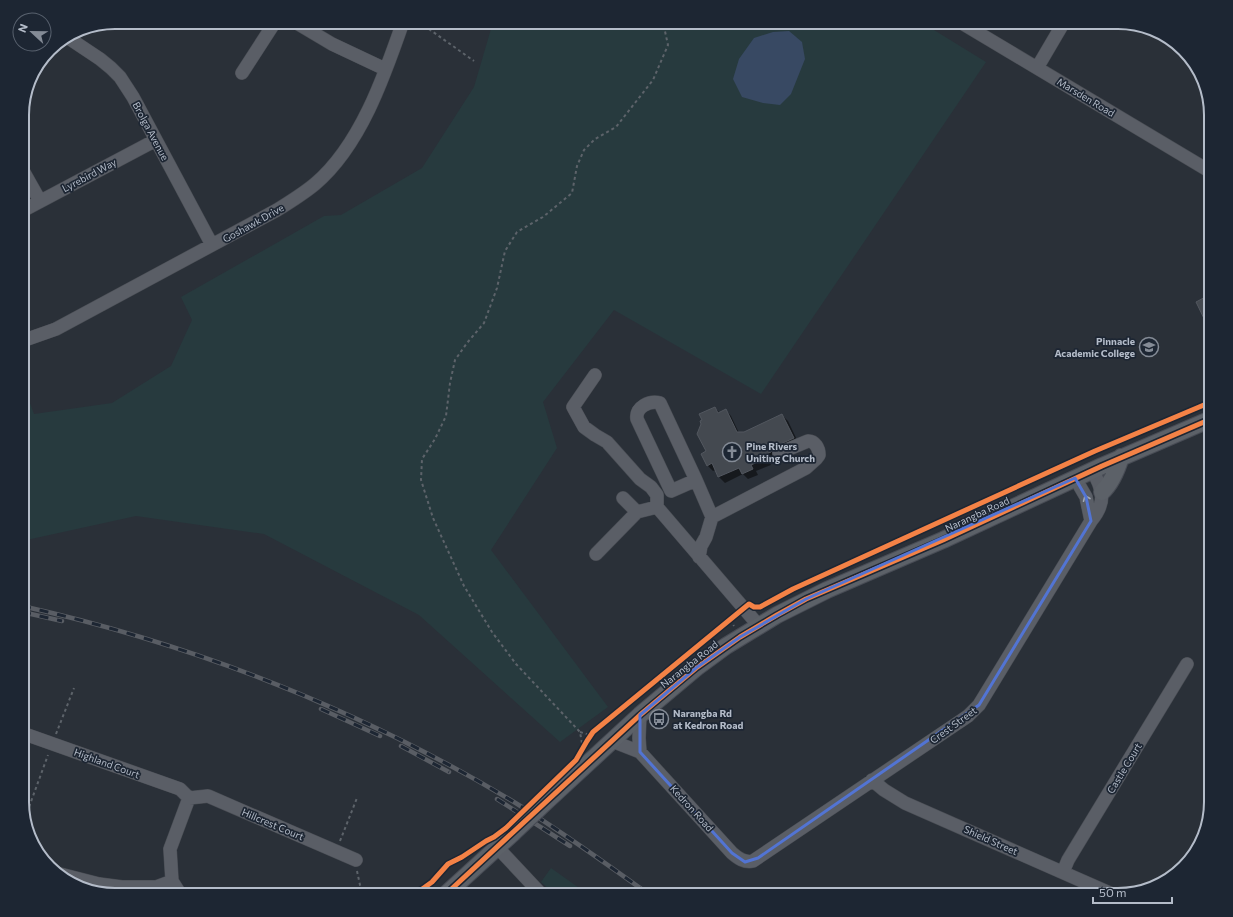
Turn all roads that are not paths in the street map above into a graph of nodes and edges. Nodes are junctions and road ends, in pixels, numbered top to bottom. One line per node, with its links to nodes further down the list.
1 (270, 29): 9 (street)
2 (307, 29): 8 (street)
3 (400, 29): 8 (street, Goshawk Drive)
4 (972, 29): 7 (street, Marsden Road)
5 (1060, 29): 7 (street)
6 (73, 41): 10 (street, Brolga Avenue)
7 (1037, 68): 11 (street, Marsden Road)
8 (385, 69): 15 (street, Goshawk Drive)
9 (242, 73)
10 (156, 140): 13 (street, Lyrebird Way); 15 (street, Brolga Avenue)
11 (1204, 168)
12 (29, 181): 13 (street)
13 (40, 201): 14 (street, Lyrebird Way)
14 (29, 206)
15 (212, 245): 16 (street, Goshawk Drive)
16 (29, 339)
17 (595, 376): 26 (street)
18 (1204, 422): 20 (main road, Narangba Road)
19 (779, 453): 28 (street)
20 (1121, 457): 21 (main road, Narangba Road); 24 (main road)
21 (1092, 470): 22 (main road, Narangba Road); 24 (street)
22 (1075, 478): 29 (street, one-way to 22); 32 (main road, Narangba Road)
23 (696, 480): 23 (street); 28 (street)
24 (1102, 492): 29 (street, Crest Street)
25 (623, 498): 27 (street)
26 (657, 507): 27 (street); 31 (street)
27 (637, 512): 30 (street)
28 (712, 517): 31 (street)
29 (1092, 521): 38 (street, Crest Street)
30 (596, 554)
31 (699, 557): 32 (street)
32 (759, 626): 34 (main road, Narangba Road)
33 (1187, 664): 43 (street, Castle Court)
34 (640, 716): 36 (main road, Narangba Road); 37 (street)
35 (29, 735): 39 (street, Highland Court)
36 (612, 741): 37 (street, Kedron Road); 40 (main road, Narangba Road, bridge)
37 (640, 752): 42 (street, Kedron Road)
38 (872, 780): 42 (street, Crest Street); 43 (street, Shield Street)
39 (189, 798): 41 (street, Hillcrest Court); 45 (street)
40 (497, 847): 47 (main road, Narangba Road); 48 (street)
41 (356, 860)
42 (746, 862)
43 (1063, 872): 49 (street, Shield Street)
44 (76, 878): 45 (street)
45 (172, 881): 46 (street)
46 (176, 888)
47 (453, 888)
48 (535, 888)
49 (1098, 888)

